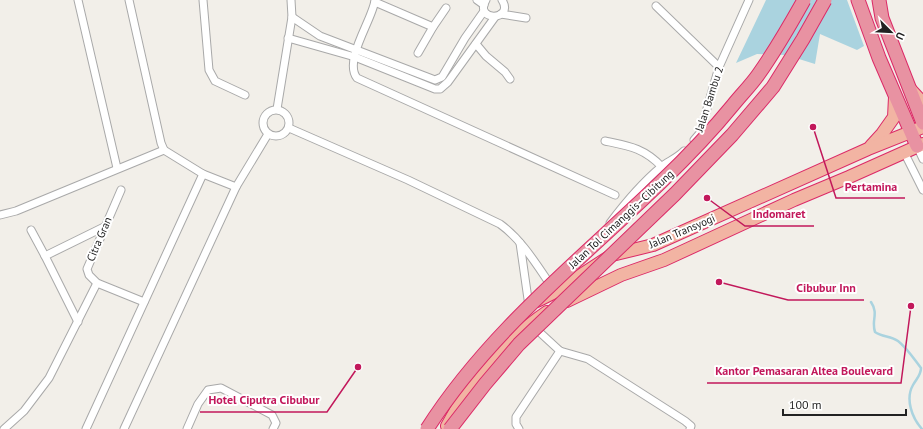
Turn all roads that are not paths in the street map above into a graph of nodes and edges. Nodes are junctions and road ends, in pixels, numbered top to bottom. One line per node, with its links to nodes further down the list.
1 (78, 0): 44 (street)
2 (129, 0): 40 (street)
3 (203, 0): 28 (street)
4 (291, 0): 17 (street)
5 (477, 0): 13 (street)
6 (502, 0): 16 (street)
7 (750, 0): 25 (street, Jalan Bambu 2)
8 (804, 0): 68 (highway, Jalan Tol Cimanggis–Cibitung, bridge)
9 (825, 0): 70 (highway, Jalan Tol Cimanggis–Cibitung, bridge)
10 (858, 0): 29 (highway)
11 (878, 0): 27 (highway)
12 (375, 1): 19 (street); 22 (street)
13 (485, 5): 16 (street); 22 (street)
14 (656, 6): 25 (street)
15 (446, 8): 19 (street)
16 (498, 15): 18 (street); 21 (street)
17 (292, 17): 20 (street); 22 (street)
18 (526, 18)
19 (432, 27): 23 (street)
20 (288, 38): 24 (street); 31 (street)
21 (476, 44): 24 (street); 26 (street)
22 (356, 50): 24 (street)
23 (418, 53)
24 (354, 57): 49 (street)
25 (719, 67): 43 (street, Jalan Bambu 2)
26 (510, 79)
27 (909, 88): 30 (highway); 32 (highway)
28 (245, 95)
29 (895, 97): 35 (highway); 39 (highway)
30 (923, 103)
31 (277, 109): 34 (street); 36 (street)
32 (923, 123)
33 (923, 127): 35 (highway, Jalan Transyogi)
34 (289, 128): 36 (street); 53 (street)
35 (910, 132): 38 (highway); 39 (highway, Jalan Transyogi)
36 (268, 134): 46 (street)
37 (605, 141): 43 (street)
38 (920, 145): 41 (highway, Jalan Transyogi); 42 (street)
39 (868, 149): 55 (highway, Jalan Transyogi)
40 (164, 150): 44 (street); 45 (street)
41 (904, 152): 48 (street); 61 (highway, Jalan Transyogi)
42 (923, 159)
43 (662, 167): 55 (street, Jalan Bambu 2)
44 (117, 168): 50 (street)
45 (203, 174): 46 (street); 58 (street)
46 (236, 187): 65 (street)
47 (121, 190): 51 (street, Citra Gran)
48 (923, 190)
49 (615, 195)
50 (0, 215)
51 (104, 227): 54 (street); 56 (street, Citra Gran)
52 (31, 230): 54 (street)
53 (519, 241): 57 (street); 59 (street)
54 (45, 256): 60 (street)
55 (577, 276): 57 (highway, Jalan Transyogi)
56 (97, 283): 58 (street); 60 (street)
57 (555, 292): 59 (highway, Jalan Transyogi)
58 (144, 302): 64 (street)
59 (529, 306): 68 (highway, Jalan Transyogi)
60 (78, 322): 63 (street)
61 (530, 323): 62 (street); 69 (highway, Jalan Transyogi)
62 (560, 352): 71 (street); 72 (street)
63 (4, 429)
64 (86, 429)
65 (124, 429)
66 (186, 429): 67 (street)
67 (273, 429)
68 (425, 429)
69 (445, 429)
70 (450, 429)
71 (519, 429)
72 (690, 429)

